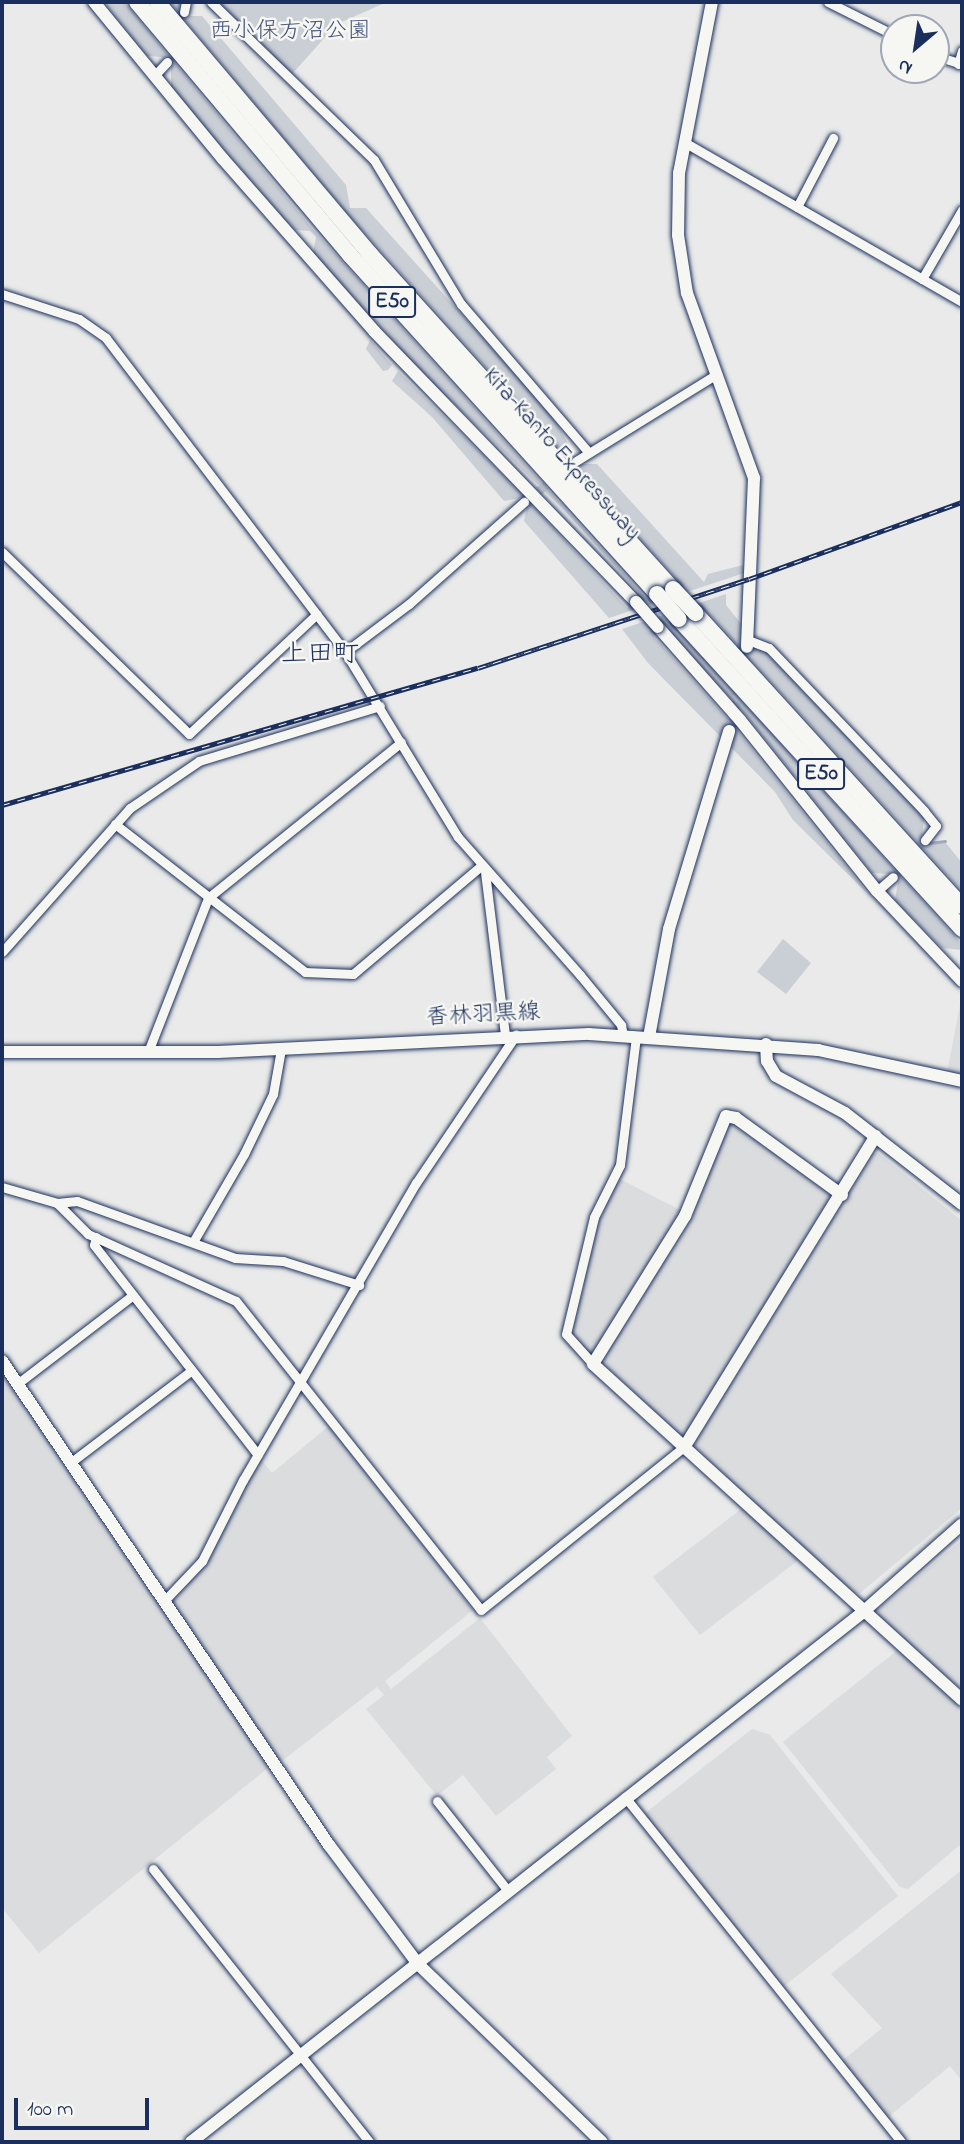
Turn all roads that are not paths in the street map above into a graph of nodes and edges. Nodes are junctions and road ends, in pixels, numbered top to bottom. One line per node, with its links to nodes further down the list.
1 (94, 2): 13 (street)
2 (137, 2): 26 (highway, Kita-Kanto Expressway / E50)
3 (157, 2): 26 (highway, Kita-Kanto Expressway / E50)
4 (186, 2): 8 (street)
5 (211, 2): 22 (street)
6 (712, 2): 15 (street)
7 (828, 2): 9 (street)
8 (184, 12)
9 (880, 28)
10 (962, 51): 12 (street)
11 (167, 62): 13 (street)
12 (960, 64)
13 (154, 76): 37 (street, bridge)
14 (833, 138): 16 (street)
15 (684, 142): 16 (street); 21 (street)
16 (797, 207): 18 (street)
17 (962, 210): 18 (street)
18 (922, 279): 20 (street)
19 (2, 294): 27 (street)
20 (962, 302)
21 (717, 374): 22 (street); 28 (street)
22 (590, 453): 23 (street)
23 (576, 460)
24 (524, 502): 29 (street)
25 (2, 552): 27 (street)
26 (665, 592): 39 (highway, Kita-Kanto Expressway / E50, bridge); 40 (highway, Kita-Kanto Expressway / E50, bridge)
27 (317, 614): 29 (street)
28 (748, 644): 34 (street)
29 (345, 652): 30 (street)
30 (380, 706): 32 (street); 33 (street)
31 (729, 731): 44 (street)
32 (401, 742): 35 (street); 38 (street)
33 (115, 824): 38 (street); 41 (street)
34 (925, 840)
35 (483, 869): 38 (street); 43 (street); 44 (street)
36 (893, 877): 37 (street)
37 (877, 891): 42 (street)
38 (208, 898): 48 (street)
39 (962, 906)
40 (962, 929)
41 (2, 952)
42 (962, 981)
43 (511, 1035): 44 (street, 香林羽黒線); 46 (street, 香林羽黒線); 57 (street)
44 (636, 1036): 45 (street, 香林羽黒線); 60 (street)
45 (766, 1044): 49 (street, 香林羽黒線); 50 (street)
46 (281, 1049): 48 (street, 香林羽黒線); 56 (street)
47 (2, 1052): 48 (street, 香林羽黒線)
48 (148, 1052)
49 (962, 1081)
50 (876, 1136): 52 (street); 54 (street)
51 (2, 1187): 53 (street)
52 (842, 1195): 60 (street); 64 (street)
53 (58, 1203): 55 (street); 56 (street)
54 (962, 1204)
55 (96, 1237): 58 (street); 62 (street)
56 (193, 1242): 57 (street)
57 (359, 1285): 62 (street)
58 (133, 1295): 61 (street); 63 (street)
59 (2, 1361): 63 (street)
60 (593, 1364): 64 (street)
61 (192, 1370): 65 (street); 66 (street)
62 (300, 1382): 64 (street); 65 (street)
63 (17, 1384): 66 (street)
64 (685, 1446): 69 (street)
65 (258, 1455): 68 (street)
66 (70, 1463): 68 (street)
67 (962, 1524): 69 (street)
68 (163, 1602): 75 (street)
69 (863, 1612): 70 (street); 71 (street)
70 (962, 1700)
71 (625, 1797): 74 (street); 80 (street)
72 (437, 1801): 74 (street)
73 (153, 1869): 76 (street)
74 (508, 1891): 75 (street)
75 (418, 1964): 76 (street); 79 (street)
76 (300, 2055): 77 (street); 78 (street)
77 (191, 2142)
78 (369, 2142)
79 (602, 2142)
80 (901, 2142)

